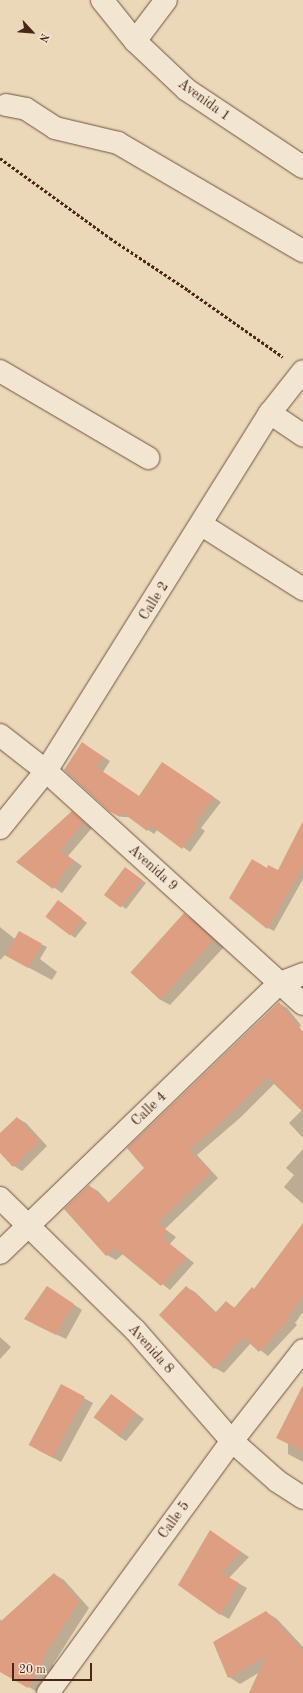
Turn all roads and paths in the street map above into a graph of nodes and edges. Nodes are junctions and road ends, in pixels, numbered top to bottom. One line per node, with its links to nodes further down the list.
1 (102, 0): 3 (street, Avenida 1)
2 (166, 0): 3 (street)
3 (135, 41): 6 (street, Avenida 1)
4 (6, 105): 7 (street)
5 (0, 158): 8 (path)
6 (303, 167)
7 (303, 251)
8 (295, 365): 10 (street, Calle 2)
9 (0, 371): 12 (street)
10 (270, 413): 11 (street); 13 (street, Calle 2)
11 (303, 435)
12 (148, 458)
13 (202, 525): 14 (street); 16 (street, Calle 2)
14 (303, 590)
15 (0, 735): 16 (street, Avenida 9)
16 (46, 771): 17 (street, Calle 2); 19 (street, Avenida 9)
17 (0, 828)
18 (303, 974): 19 (street, Calle 4)
19 (280, 983): 20 (street, Avenida 9); 22 (street, Calle 4)
20 (303, 1004)
21 (0, 1198): 22 (street, Avenida 8)
22 (28, 1226): 23 (street, Calle 4); 25 (street, Avenida 8)
23 (0, 1253)
24 (303, 1350): 25 (street, Calle 5)
25 (232, 1441): 26 (street, Avenida 8); 27 (street, Calle 5)
26 (303, 1498)
27 (48, 1693)

